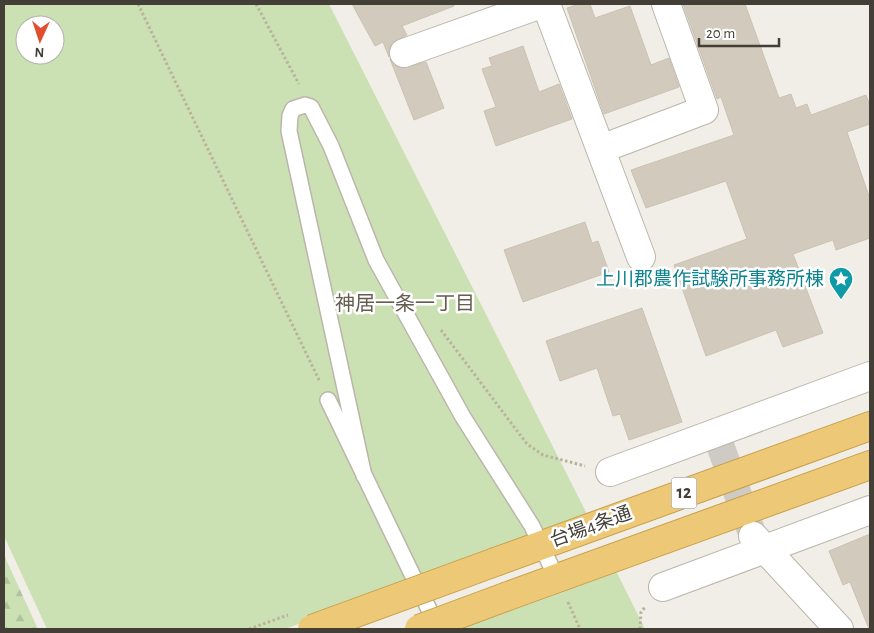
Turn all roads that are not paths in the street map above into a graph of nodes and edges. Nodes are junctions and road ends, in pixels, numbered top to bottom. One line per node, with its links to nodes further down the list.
1 (541, 4): 4 (street)
2 (546, 4): 5 (street)
3 (666, 4): 5 (street)
4 (404, 53)
5 (601, 149): 6 (street)
6 (641, 257)
7 (870, 376): 11 (street)
8 (328, 400): 12 (lane)
9 (870, 426): 15 (highway, 台場4条通 / 12)
10 (870, 465): 16 (highway, 台場4条通 / 12)
11 (610, 472)
12 (364, 476): 15 (lane); 20 (lane)
13 (870, 510): 14 (street)
14 (757, 542): 17 (street); 21 (street)
15 (541, 545): 16 (lane); 18 (highway, 台場4条通 / 12, bridge)
16 (557, 579): 19 (highway, 台場4条通 / 12, bridge)
17 (663, 587)
18 (312, 629)
19 (419, 629)
20 (438, 629)
21 (839, 629)

